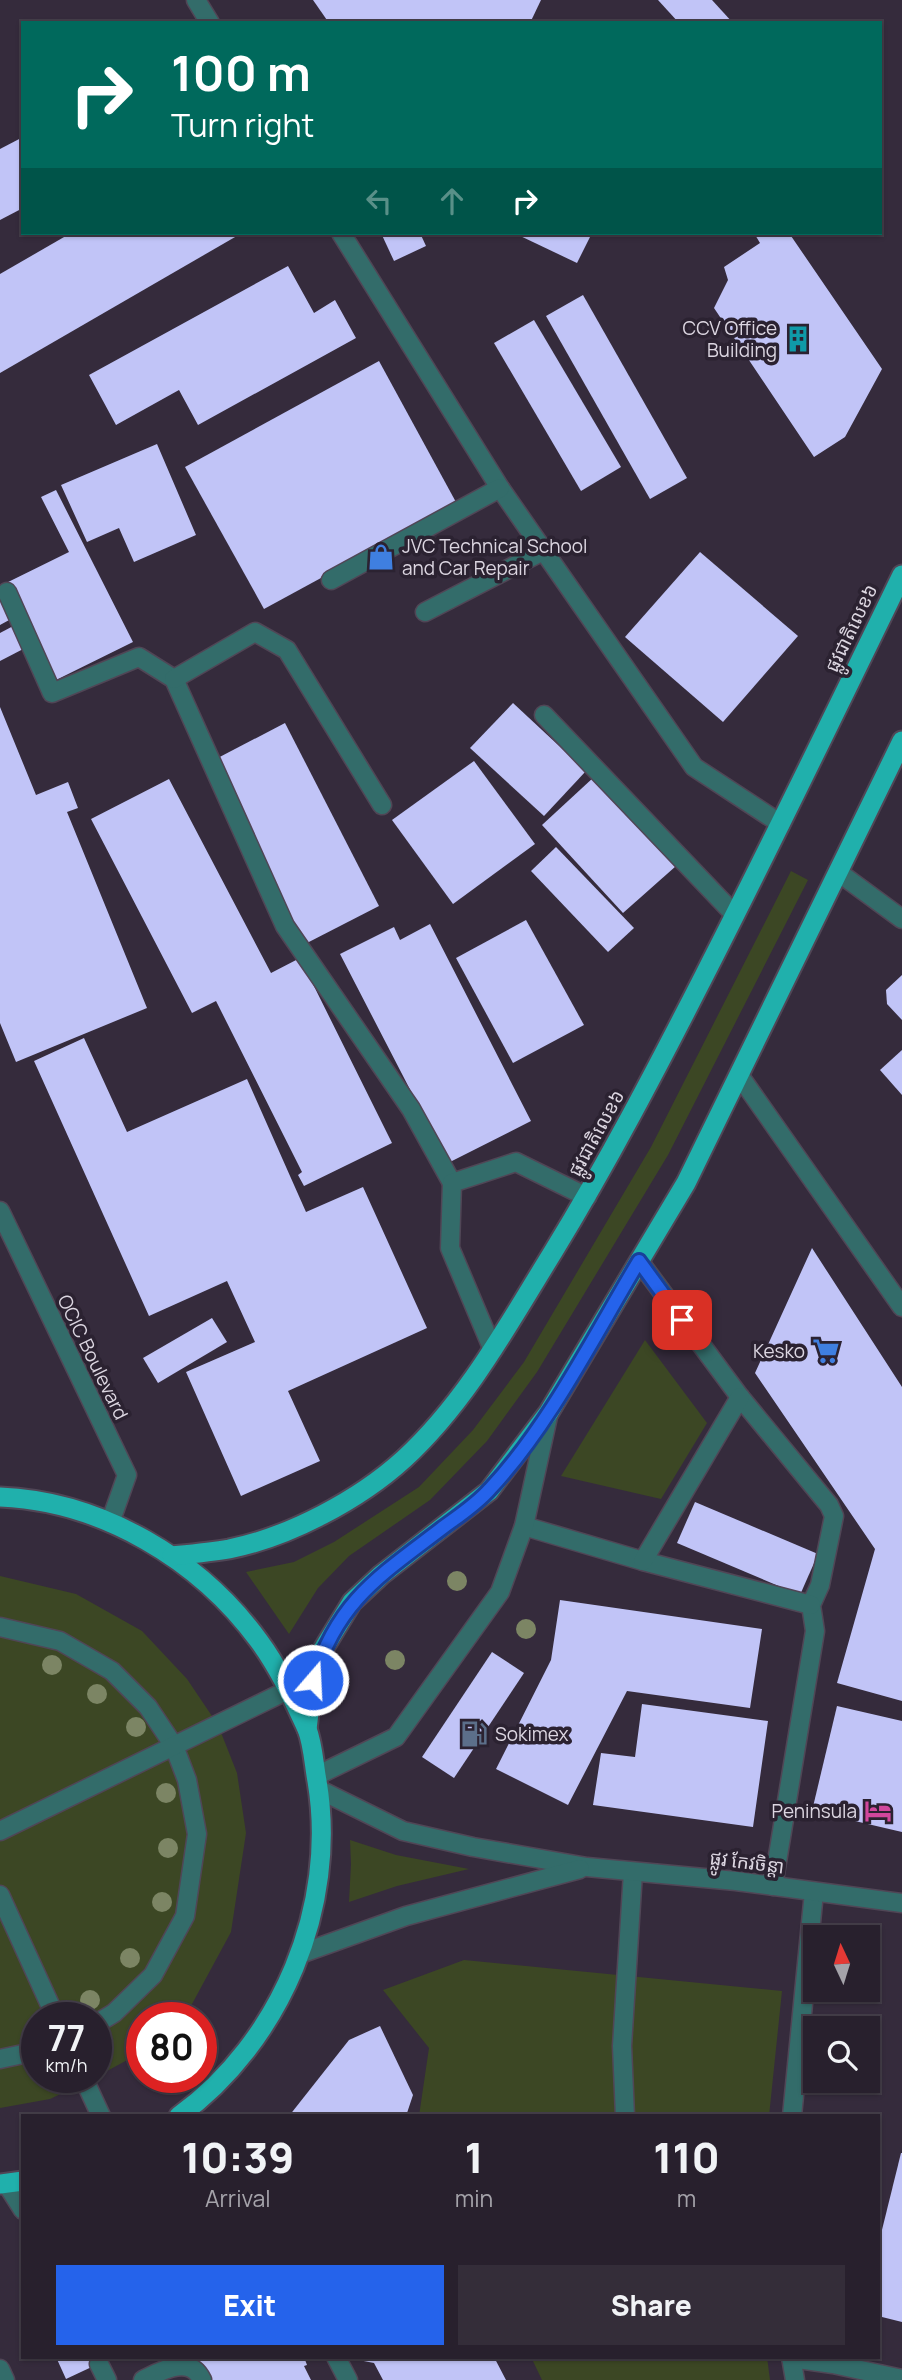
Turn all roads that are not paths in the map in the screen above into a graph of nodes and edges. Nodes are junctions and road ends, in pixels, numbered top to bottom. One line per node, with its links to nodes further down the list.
1 (196, 0): 2 (street)
2 (209, 21)
3 (342, 235): 4 (street)
4 (500, 488): 5 (street); 7 (street)
5 (543, 551): 9 (street); 14 (street)
6 (902, 575): 14 (highway, ផ្លូវជាតិលេខ៦)
7 (331, 580)
8 (8, 592): 10 (street)
9 (425, 612)
10 (174, 679): 13 (street); 19 (street)
11 (544, 715): 16 (street)
12 (902, 741): 15 (highway)
13 (382, 805)
14 (781, 824): 16 (highway, ផ្លូវជាតិលេខ៦)
15 (838, 872): 17 (street); 18 (highway)
16 (735, 915): 20 (highway, ផ្លូវជាតិលេខ៦)
17 (902, 919)
18 (739, 1074): 22 (highway); 23 (street)
19 (452, 1184): 20 (street); 24 (street)
20 (587, 1197): 24 (highway, ផ្លូវជាតិលេខ៦)
21 (0, 1211): 28 (street, OCIC Boulevard)
22 (639, 1261): 25 (street); 26 (highway)
23 (902, 1307)
24 (493, 1350): 30 (highway, ផ្លូវជាតិលេខ៦)
25 (740, 1397): 31 (street); 32 (street)
26 (549, 1412): 29 (street); 35 (highway)
27 (0, 1497): 28 (highway)
28 (110, 1523): 30 (highway)
29 (524, 1526): 31 (street); 37 (street)
30 (172, 1556): 34 (highway)
31 (643, 1561): 32 (street)
32 (811, 1605): 41 (street)
33 (0, 1627): 36 (street)
34 (288, 1690): 35 (highway); 36 (street)
35 (307, 1729): 37 (highway)
36 (174, 1746): 38 (street); 47 (street)
37 (317, 1783): 39 (street, ផ្លូវ កែវចិន្តា); 45 (highway)
38 (0, 1831)
39 (587, 1867): 40 (street, ផ្លូវ កែវចិន្តា); 45 (street, ផ្លូវ កែវចិន្តា)
40 (633, 1872): 41 (street, ផ្លូវ កែវចិន្តា); 53 (street)
41 (773, 1886): 42 (street, ផ្លូវ កែវចិន្តា)
42 (814, 1892): 44 (street, ផ្លូវ កែវចិន្តា); 54 (street)
43 (0, 1895): 46 (street)
44 (902, 1903)
45 (300, 1954): 51 (highway)
46 (49, 2002)
47 (112, 2014)
48 (21, 2054): 49 (street)
49 (0, 2059)
50 (90, 2093): 52 (street)
51 (192, 2112)
52 (100, 2114)
53 (625, 2114)
54 (792, 2114)
55 (10, 2183): 56 (street)
56 (21, 2206)
57 (337, 2359): 66 (street)
58 (791, 2359): 67 (street)
59 (798, 2359): 62 (street)
60 (169, 2362): 64 (street); 65 (street)
61 (0, 2369): 63 (street)
62 (902, 2379)
63 (5, 2380)
64 (143, 2380)
65 (202, 2380)
66 (348, 2380)
67 (795, 2380)

